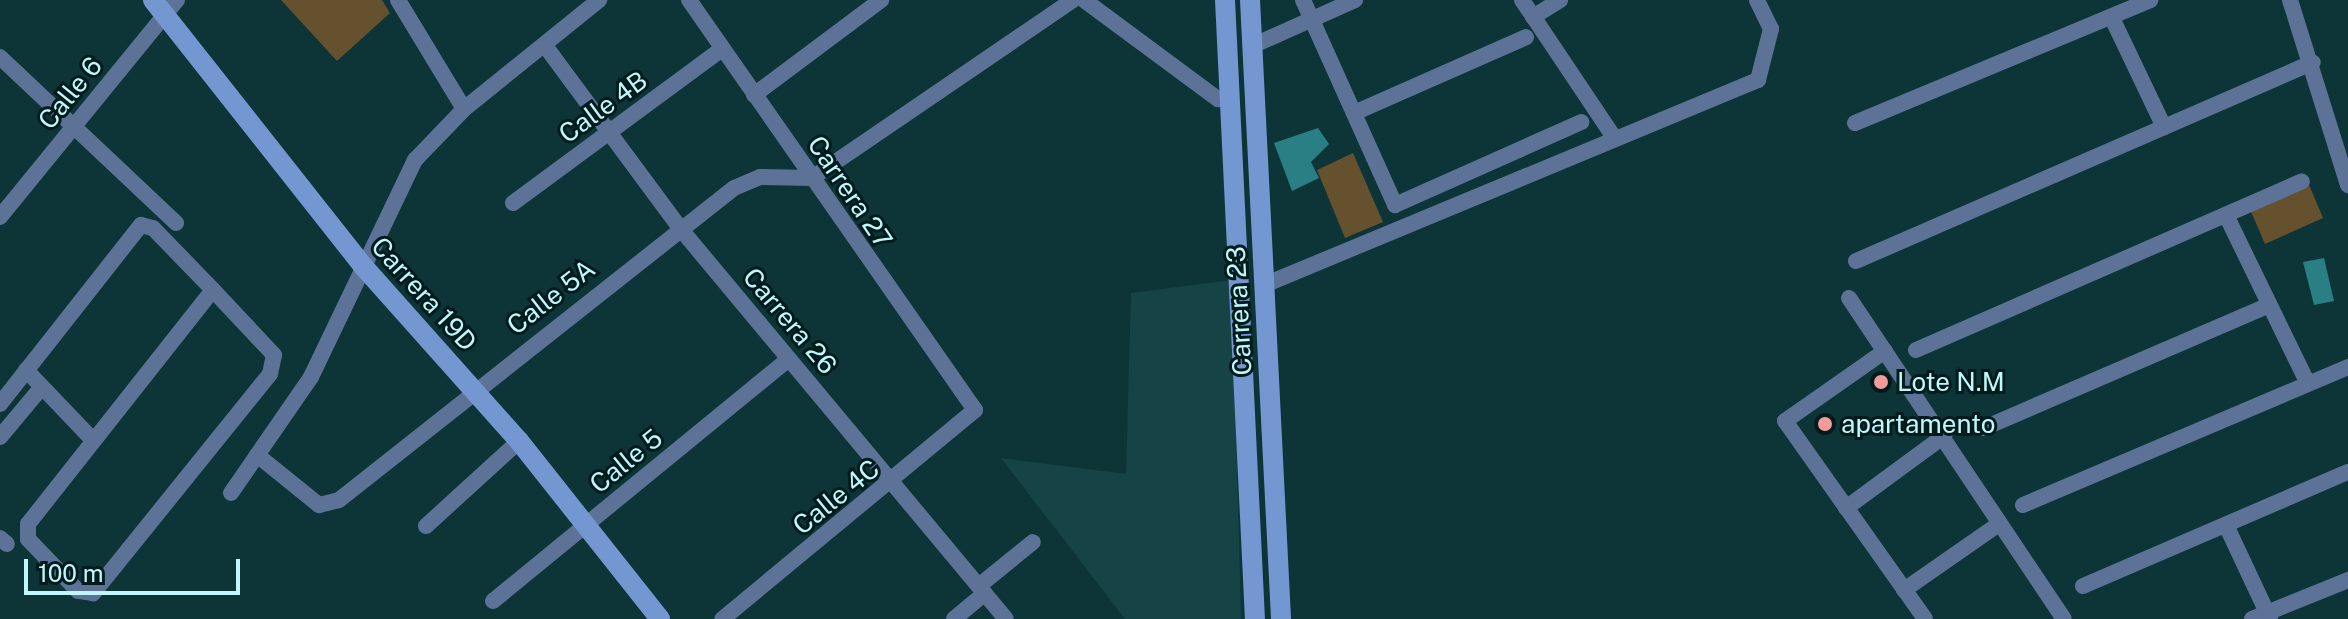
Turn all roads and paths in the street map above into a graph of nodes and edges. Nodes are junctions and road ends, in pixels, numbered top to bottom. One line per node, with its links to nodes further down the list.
1 (177, 0): 17 (street, Calle 6)
2 (398, 0): 29 (street)
3 (599, 0): 23 (street)
4 (689, 0): 24 (street, Carrera 27)
5 (881, 0): 27 (street)
6 (1073, 0): 37 (street)
7 (1084, 0): 28 (street)
8 (1225, 0): 28 (main road, Carrera 23)
9 (1250, 0): 22 (main road, Carrera 23)
10 (1303, 0): 20 (street)
11 (1355, 0): 20 (street)
12 (1522, 0): 18 (street)
13 (1560, 0): 18 (street)
14 (1757, 0): 36 (street)
15 (2150, 0): 19 (street)
16 (2290, 0): 25 (street)
17 (159, 8): 32 (street, Calle 6); 46 (main road, Carrera 19D)
18 (1533, 17): 36 (street)
19 (2112, 18): 33 (street); 34 (street)
20 (1312, 19): 22 (street); 30 (street)
21 (1526, 37): 30 (street)
22 (1252, 46): 47 (main road, Carrera 23)
23 (546, 47): 29 (street); 35 (street, Carrera 26)
24 (722, 49): 27 (street, Carrera 27); 35 (street, Calle 4B)
25 (2313, 62): 34 (street); 39 (street)
26 (2, 63): 32 (street)
27 (754, 95): 37 (street, Carrera 27)
28 (1230, 99): 88 (main road, Carrera 23)
29 (464, 109): 46 (street)
30 (1354, 113): 31 (street)
31 (1581, 122)
32 (76, 123): 42 (street, Calle 6); 43 (street)
33 (1855, 123)
34 (2164, 127): 45 (street)
35 (611, 132): 40 (street, Calle 4B); 44 (street, Carrera 26)
36 (1615, 139): 47 (street)
37 (812, 178): 44 (street, Calle 5A); 60 (street, Carrera 27)
38 (2302, 181): 41 (street)
39 (2348, 185)
40 (513, 203)
41 (2226, 215): 50 (street); 51 (street)
42 (0, 217)
43 (176, 223)
44 (679, 227): 53 (street, Carrera 26); 58 (street, Calle 5A)
45 (1856, 261)
46 (363, 266): 58 (main road, Carrera 19D); 66 (street)
47 (1264, 285): 89 (main road, Carrera 23)
48 (213, 290): 55 (street); 64 (street); 64 (street)
49 (1849, 298): 52 (street)
50 (2265, 307): 56 (street); 61 (street)
51 (1916, 350)
52 (1885, 351): 62 (street); 71 (street)
53 (789, 359): 68 (street, Carrera 26); 75 (street, Calle 5)
54 (2348, 367): 56 (street)
55 (26, 370): 57 (street); 59 (street)
56 (2306, 380): 70 (street)
57 (42, 387): 63 (street); 64 (street)
58 (473, 388): 65 (main road, Carrera 19D); 66 (street, Calle 5A)
59 (0, 404)
60 (974, 408): 68 (street, Calle 4C)
61 (1984, 428)
62 (1944, 436): 71 (street); 72 (street)
63 (0, 437)
64 (93, 440)
65 (519, 441): 74 (street); 75 (main road, Carrera 19D)
66 (257, 455): 69 (street)
67 (2348, 472): 73 (street)
68 (895, 480): 79 (street, Carrera 26); 85 (street, Calle 4C)
69 (231, 493)
70 (2023, 505)
71 (1846, 508): 80 (street)
72 (1999, 524): 80 (street); 83 (street)
73 (2226, 525): 78 (street); 82 (street)
74 (426, 526)
75 (584, 526): 81 (street, Calle 5); 84 (main road, Carrera 19D)
76 (1033, 542): 79 (street)
77 (2348, 580): 82 (street)
78 (2083, 586)
79 (982, 589): 86 (street); 87 (street, Carrera 26)
80 (1904, 590): 90 (street)
81 (493, 601)
82 (2263, 617)
83 (2062, 618)
84 (660, 619)
85 (722, 619)
86 (954, 619)
87 (1006, 619)
88 (1255, 619)
89 (1281, 619)
90 (1925, 619)

